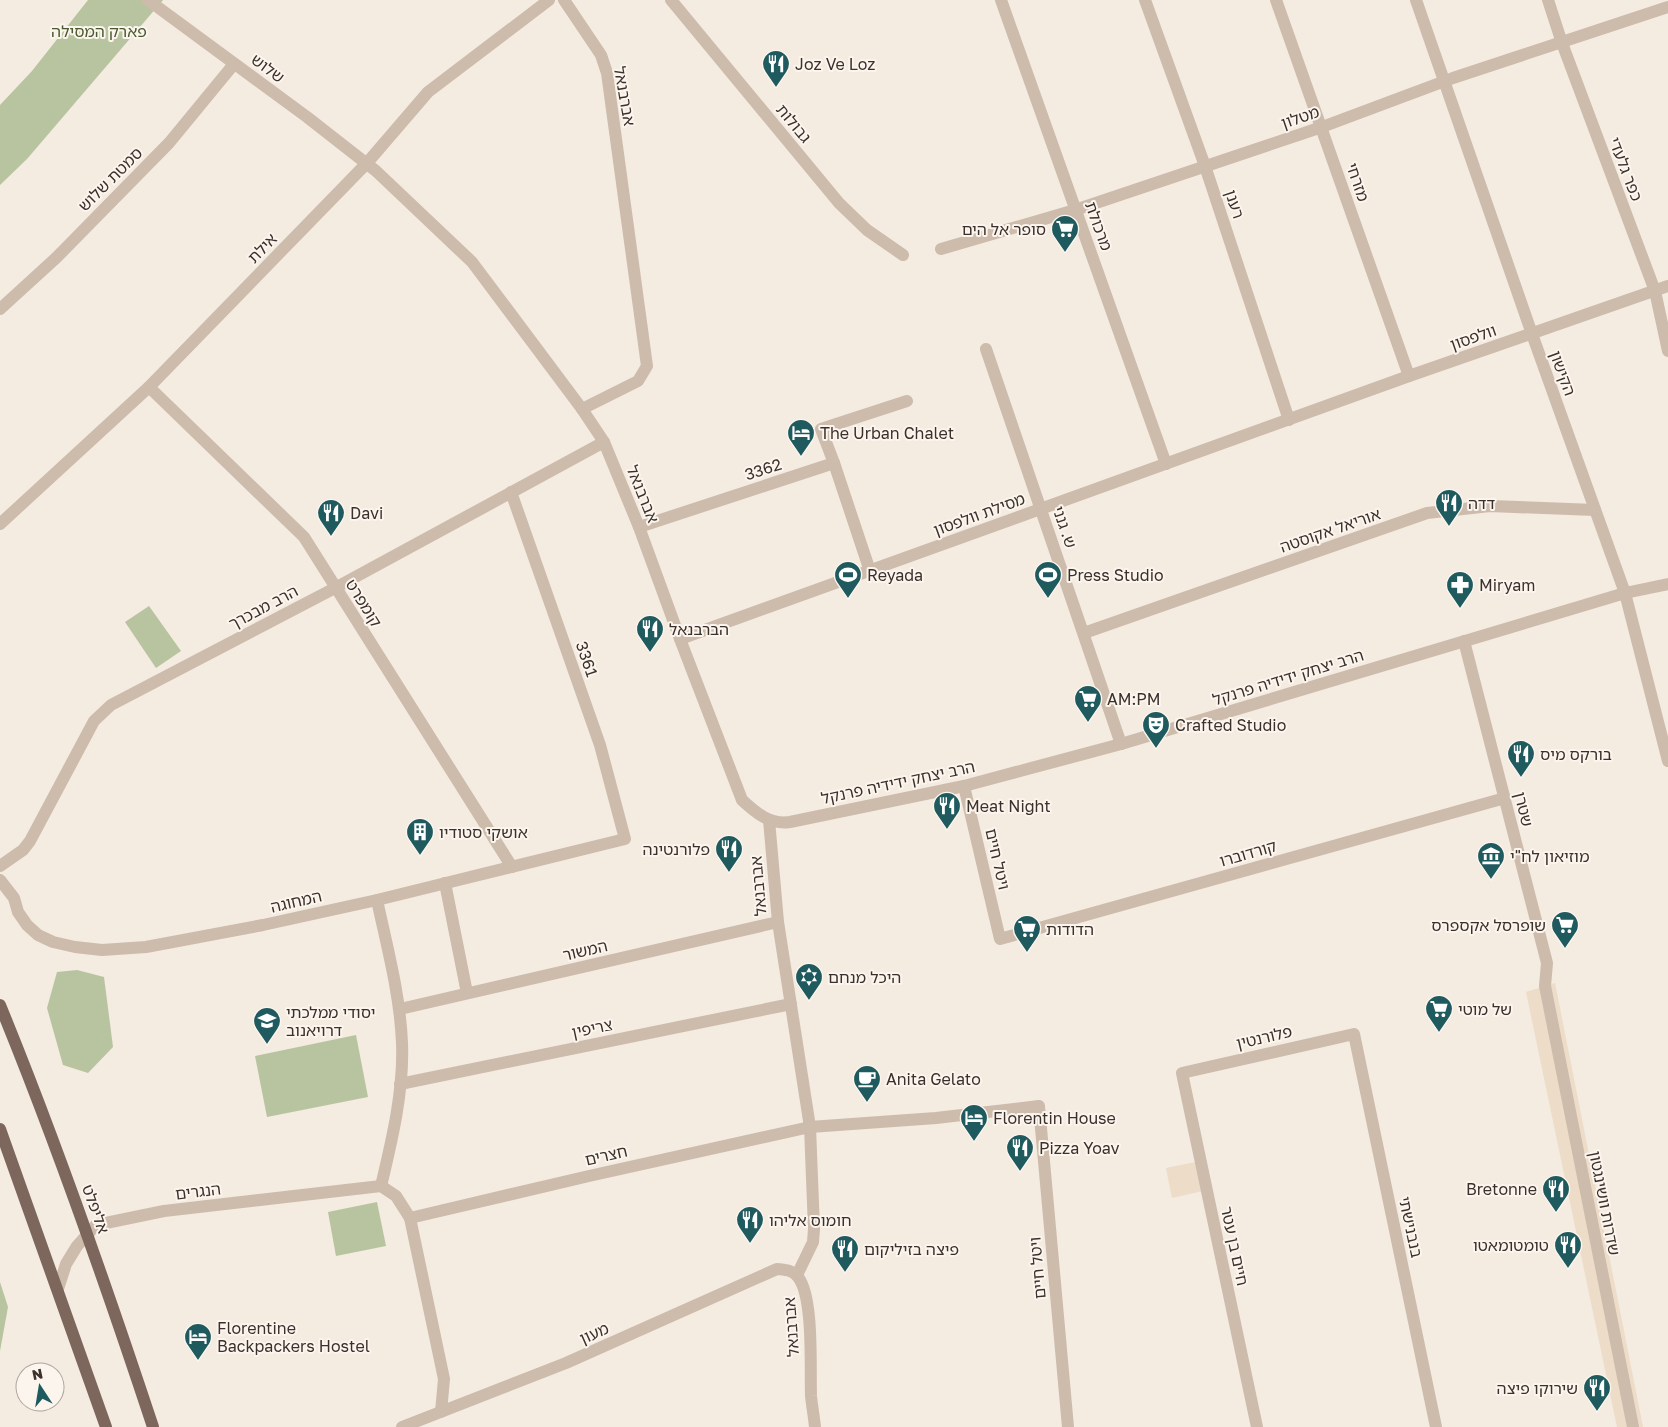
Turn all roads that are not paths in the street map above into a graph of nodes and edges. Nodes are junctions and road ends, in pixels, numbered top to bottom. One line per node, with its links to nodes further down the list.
1 (148, 0): 12 (street, שלוש)
2 (549, 0): 15 (street, אילת)
3 (564, 0): 29 (street, אברבנאל)
4 (671, 0): 19 (street, גבולות)
5 (1001, 0): 17 (street, מרכולת)
6 (1145, 0): 16 (street, רענן)
7 (1276, 0): 14 (street, מזרחי)
8 (1416, 0): 13 (street, הקישון)
9 (1548, 0): 11 (street, כפר גלעדי)
10 (1668, 8): 11 (street, מטלון)
11 (1562, 43): 13 (street, מטלון); 21 (street, כפר גלעדי)
12 (234, 64): 15 (street, שלוש); 22 (street, סמטת שלוש)
13 (1445, 81): 14 (street, מטלון); 23 (street, הקישון)
14 (1322, 127): 16 (street, מטלון); 26 (street, מזרחי)
15 (367, 163): 27 (street, אילת); 29 (street, אברבנאל)
16 (1205, 166): 17 (street, מטלון); 30 (street, רענן)
17 (1075, 210): 18 (street, מטלון); 33 (street, מרכולת)
18 (941, 249)
19 (903, 256)
20 (1668, 286): 21 (street, וולפסון)
21 (1655, 291): 23 (street, וולפסון); 25 (street, כפר גלעדי)
22 (0, 309)
23 (1532, 334): 26 (street, וולפסון); 36 (street, הקישון)
24 (986, 349): 35 (street, ש. גנני)
25 (1668, 351)
26 (1409, 376): 30 (street, וולפסון)
27 (148, 387): 37 (street, אילת); 41 (street, קומפרט)
28 (907, 400): 32 (street)
29 (582, 409): 31 (street, אברבנאל)
30 (1289, 420): 33 (street, מסילת וולפסון)
31 (604, 442): 34 (street, הרב מבכרך); 38 (street, אברבנאל)
32 (834, 463): 38 (street, 3362); 39 (street)
33 (1166, 464): 35 (street, מסילת וולפסון)
34 (511, 492): 41 (street, הרב מבכרך); 51 (street, 3361)
35 (1041, 508): 39 (street, מסילת וולפסון); 43 (street, ש. גנני)
36 (1595, 510): 42 (street, הקישון); 43 (street, אוריאל אקוסטה)
37 (3, 515)
38 (639, 527): 44 (street, אברבנאל)
39 (870, 570): 44 (street, מסילת וולפסון)
40 (1668, 584): 42 (street, הרב יצחק ידידיה פרנקל)
41 (335, 588): 52 (street, הרב מבכרך); 53 (street, קומפרט)
42 (1625, 593): 45 (street, הרב יצחק ידידיה פרנקל); 47 (street, הקישון)
43 (1084, 633): 46 (street, ש. גנני)
44 (680, 639): 50 (street, אברבנאל)
45 (1464, 641): 46 (street, הרב יצחק ידידיה פרנקל); 49 (street, שטרן)
46 (1121, 744): 48 (street, הרב יצחק ידידיה פרנקל)
47 (1668, 761)
48 (964, 786): 50 (street, הרב יצחק ידידיה פרנקל); 58 (street, ויטל חיים)
49 (1504, 798): 58 (street, קורדוברו); 59 (street, שטרן)
50 (769, 820): 57 (street, אברבנאל)
51 (625, 839): 53 (street, המחוגה)
52 (0, 866)
53 (512, 867): 55 (street, המחוגה)
54 (0, 880): 56 (street, המחוגה)
55 (446, 883): 56 (street, המחוגה); 60 (street)
56 (377, 900): 63 (street)
57 (778, 922): 60 (street, המשור); 61 (street, אברבנאל)
58 (1000, 939)
59 (1545, 986): 84 (street, שדרות וושינגטון)
60 (467, 993): 63 (street, המשור)
61 (791, 1004): 66 (street, צריפין); 67 (street, אברבנאל)
62 (0, 1005): 71 (main road, אליפלט)
63 (400, 1009): 66 (street)
64 (1354, 1034): 65 (street, פלורנטין); 83 (street, בנבנישתי)
65 (1182, 1073): 82 (street, חיים בן עטר)
66 (400, 1084): 69 (street)
67 (810, 1127): 70 (street, חצרים); 72 (street, אברבנאל); 81 (street, ויטל חיים)
68 (0, 1129): 73 (main road)
69 (381, 1186): 70 (street); 71 (street, הנגרים)
70 (410, 1218): 75 (street)
71 (87, 1233): 73 (street, הנגרים); 77 (main road, אליפלט)
72 (797, 1276): 74 (street, אברבנאל); 75 (street, מעון)
73 (58, 1289): 76 (main road)
74 (811, 1398): 79 (street, אברבנאל); 80 (street, אברבנאל)
75 (441, 1412): 78 (street, מעון)
76 (106, 1427)
77 (153, 1427)
78 (402, 1427)
79 (808, 1427)
80 (815, 1427)
81 (1068, 1427)
82 (1257, 1427)
83 (1436, 1427)
84 (1633, 1427)

